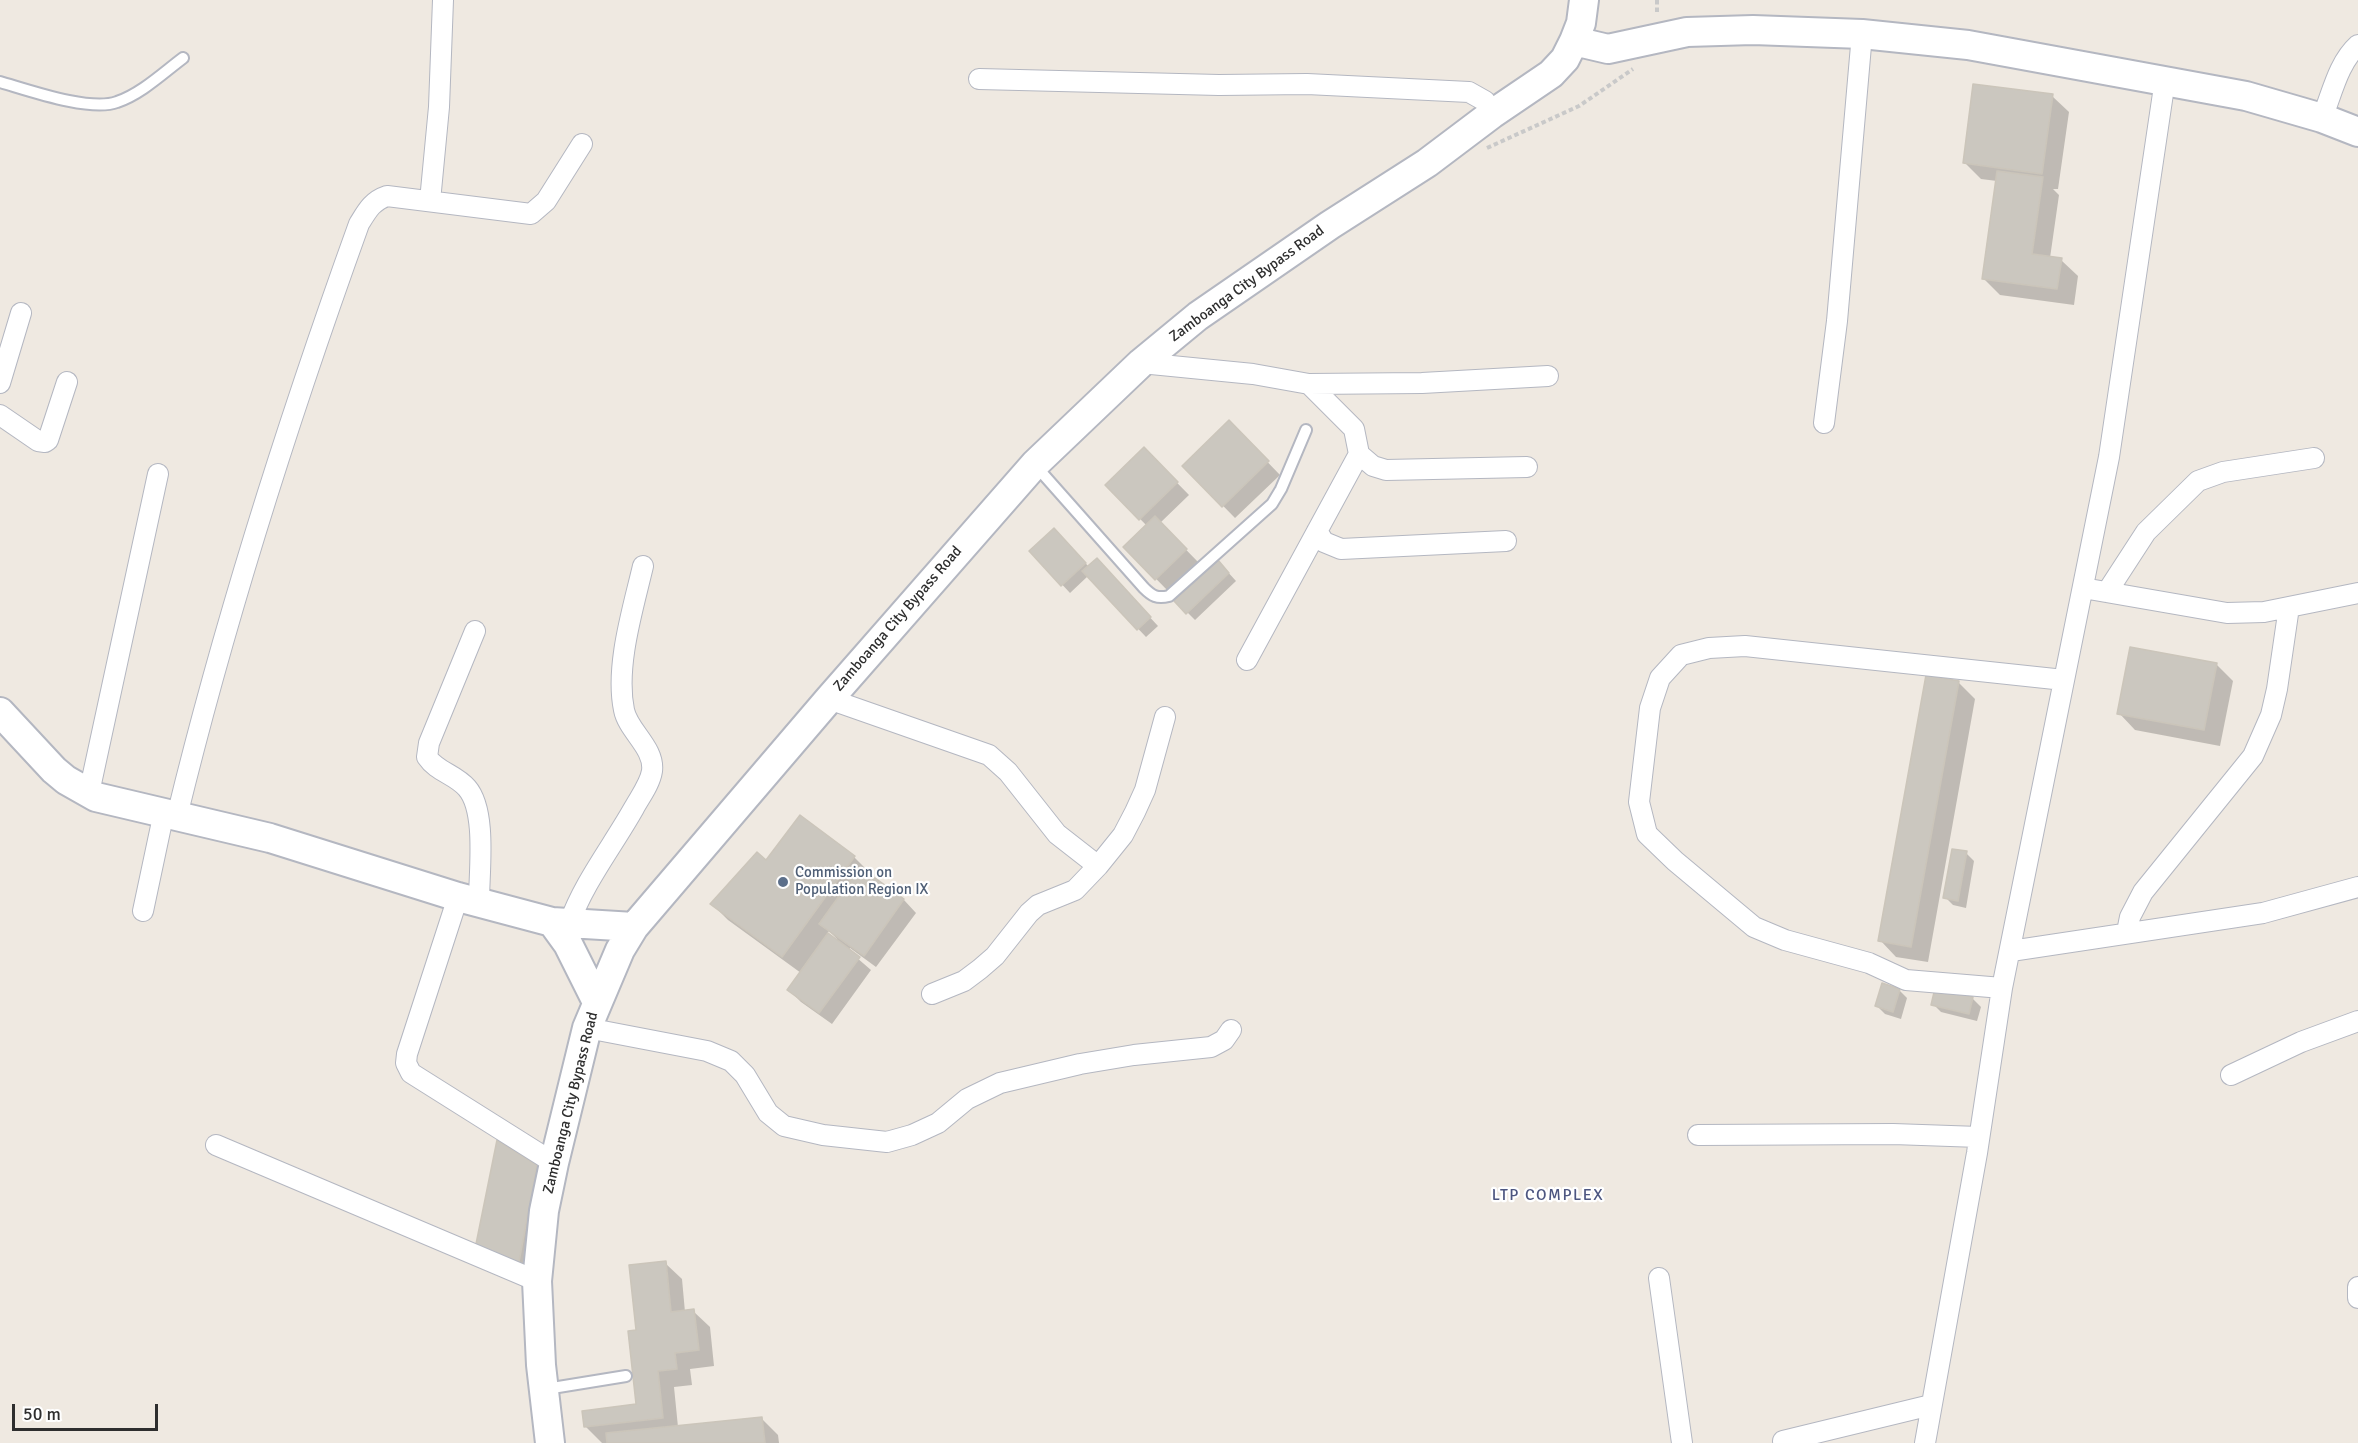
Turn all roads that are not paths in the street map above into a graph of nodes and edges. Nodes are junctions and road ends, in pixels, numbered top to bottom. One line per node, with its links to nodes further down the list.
1 (443, 0): 14 (street)
2 (1584, 0): 4 (main road, Zamboanga City Bypass Road)
3 (1862, 34): 4 (main road); 8 (main road); 22 (street)
4 (1574, 41): 10 (main road, Zamboanga City Bypass Road)
5 (2358, 45): 11 (street)
6 (183, 58): 9 (lane)
7 (979, 79): 10 (street)
8 (2165, 80): 11 (main road); 32 (street)
9 (0, 82)
10 (1492, 114): 16 (main road, Zamboanga City Bypass Road)
11 (2322, 118): 12 (main road)
12 (2358, 132)
13 (582, 144): 14 (street)
14 (430, 201): 43 (street)
15 (21, 312): 19 (street)
16 (1141, 363): 20 (street); 26 (main road, Zamboanga City Bypass Road)
17 (1548, 376): 20 (street)
18 (67, 382): 21 (street)
19 (0, 383)
20 (1309, 384): 24 (street)
21 (0, 415)
22 (1824, 423)
23 (1306, 430): 26 (lane)
24 (1359, 454): 27 (street); 29 (street)
25 (2314, 458): 33 (street)
26 (1035, 464): 39 (main road, Zamboanga City Bypass Road)
27 (1527, 467)
28 (158, 474): 42 (street)
29 (1317, 531): 30 (street); 37 (street)
30 (1506, 541)
31 (643, 566): 48 (street)
32 (2083, 588): 33 (street); 38 (street)
33 (2107, 592): 35 (street)
34 (2358, 593): 35 (street)
35 (2289, 607): 50 (street)
36 (475, 631): 46 (street)
37 (1247, 660)
38 (2064, 680): 51 (street); 52 (street)
39 (829, 699): 44 (street); 49 (main road, Zamboanga City Bypass Road)
40 (0, 712): 42 (main road)
41 (1165, 717): 44 (street)
42 (89, 793): 43 (main road)
43 (170, 814): 46 (main road); 47 (street)
44 (1098, 866): 53 (street)
45 (2358, 887): 50 (street)
46 (469, 899): 48 (main road); 61 (street)
47 (143, 911)
48 (560, 923): 49 (main road); 54 (main road)
49 (634, 927): 54 (main road, Zamboanga City Bypass Road)
50 (2127, 932): 51 (street)
51 (2011, 951): 52 (street)
52 (2002, 988): 59 (street)
53 (932, 994)
54 (592, 1015): 56 (street); 61 (main road, Zamboanga City Bypass Road)
55 (2358, 1021): 57 (street)
56 (1231, 1030)
57 (2231, 1074)
58 (1698, 1135): 59 (street)
59 (1979, 1137): 68 (street)
60 (216, 1145): 63 (street)
61 (554, 1163): 63 (main road, Zamboanga City Bypass Road)
62 (1659, 1278): 71 (street)
63 (537, 1281): 67 (main road, Zamboanga City Bypass Road)
64 (2358, 1287): 65 (street)
65 (2358, 1298)
66 (626, 1376): 67 (lane)
67 (544, 1390): 70 (main road, Zamboanga City Bypass Road)
68 (1931, 1405): 69 (street); 72 (street)
69 (1783, 1441)
70 (550, 1443)
71 (1682, 1443)
72 (1925, 1443)

